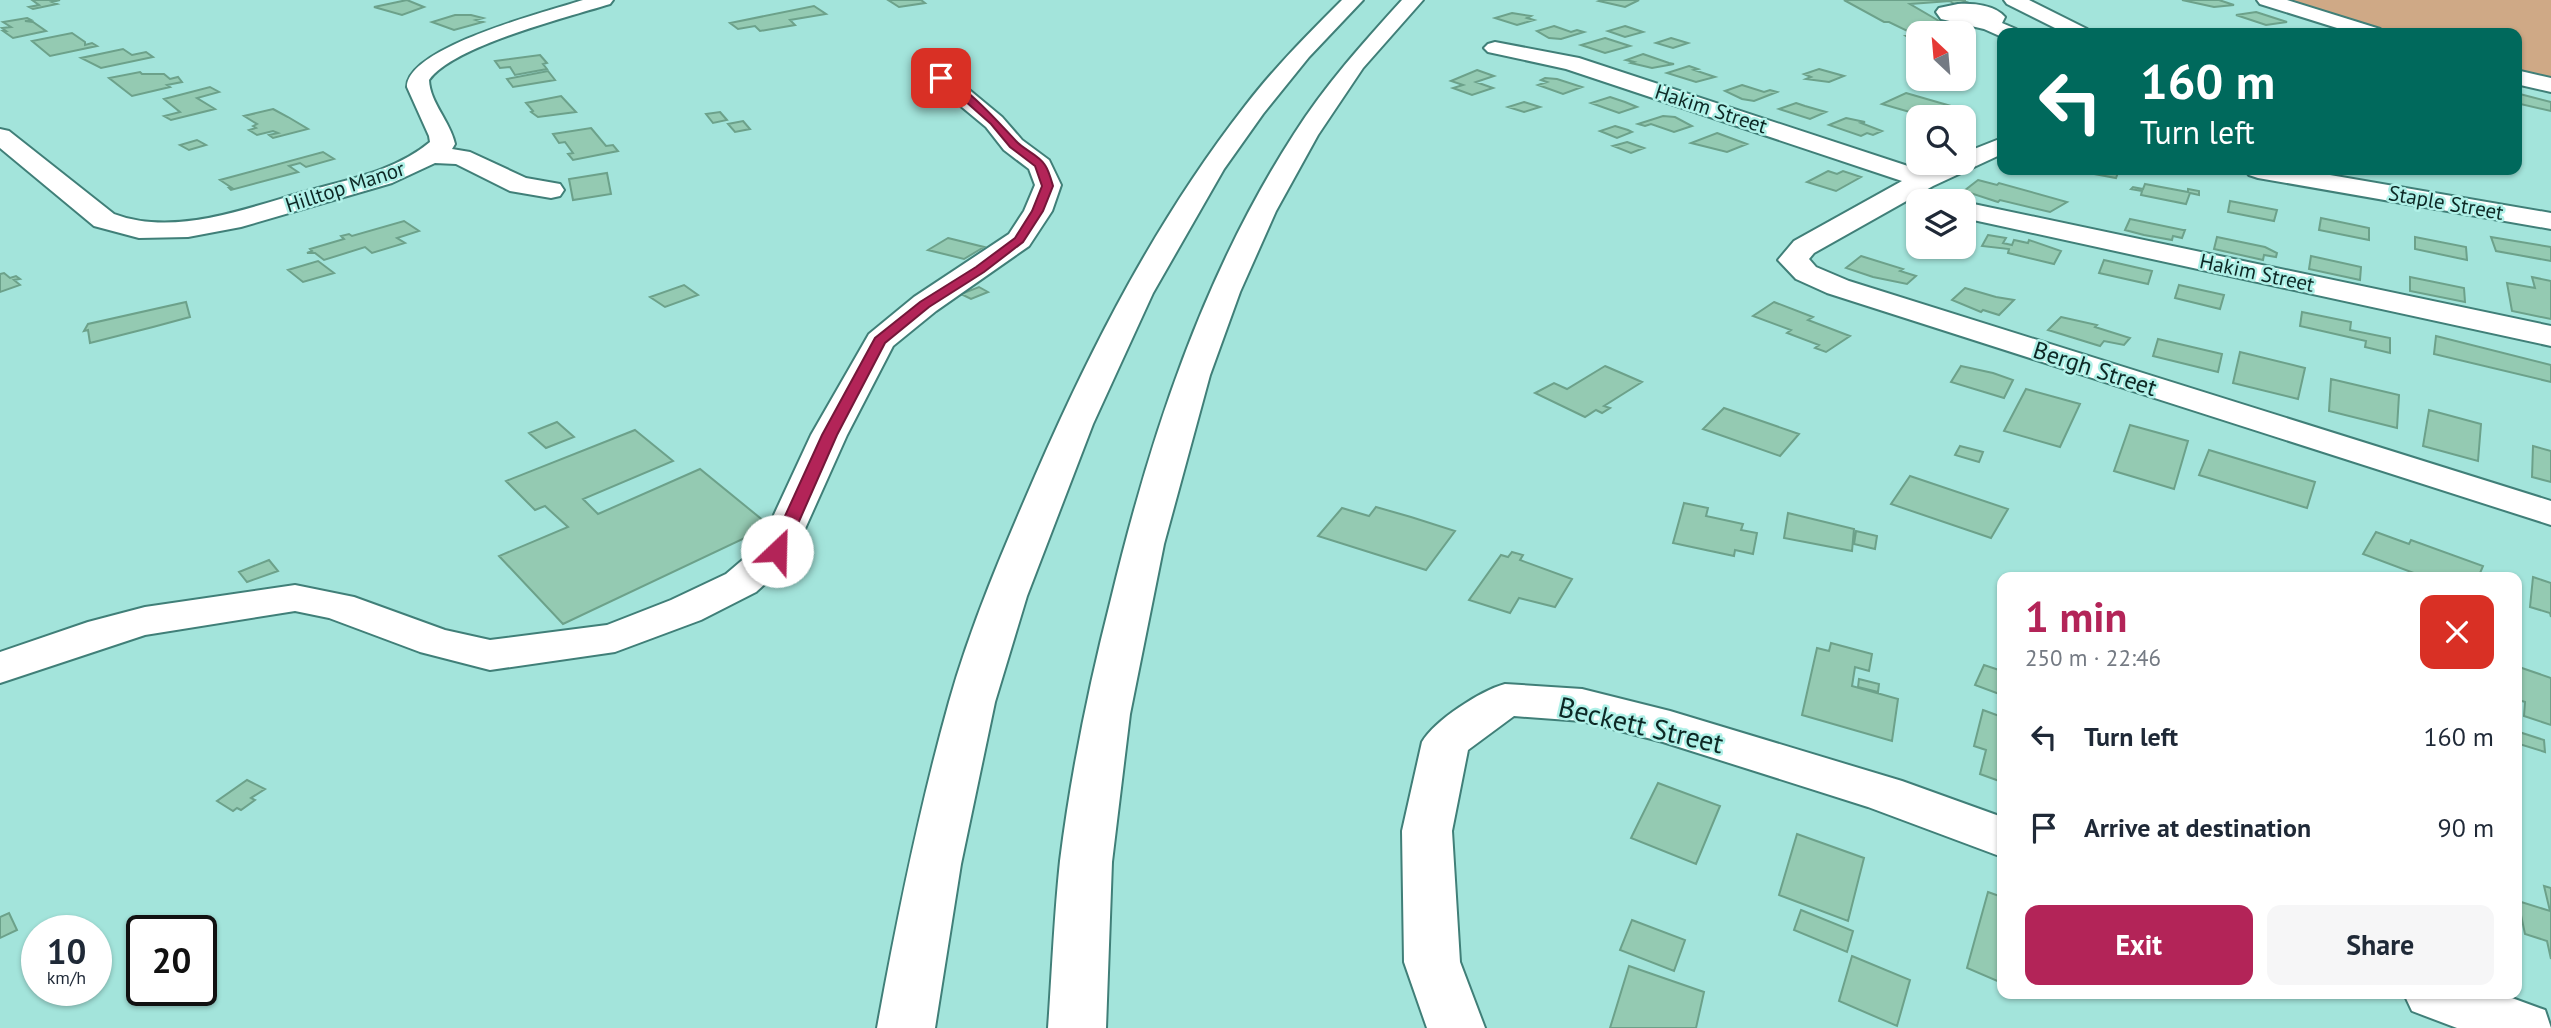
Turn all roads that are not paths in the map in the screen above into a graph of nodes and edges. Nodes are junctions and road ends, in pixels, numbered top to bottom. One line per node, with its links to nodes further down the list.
1 (603, 0): 14 (main road, Hilltop Manor)
2 (1353, 0): 29 (main road)
3 (1413, 0): 30 (main road)
4 (2014, 0): 6 (main road)
5 (2267, 0): 7 (main road)
6 (2070, 28)
7 (2357, 28)
8 (1495, 48): 18 (main road, Hakim Street)
9 (941, 78): 26 (main road)
10 (2522, 78): 11 (main road)
11 (2551, 85)
12 (0, 136): 14 (main road, Hilltop Manor)
13 (1997, 147): 15 (main road)
14 (431, 155): 20 (main road)
15 (1976, 156)
16 (1942, 175): 19 (main road)
17 (2286, 175): 23 (main road, Staple Street)
18 (1913, 189)
19 (1921, 189)
20 (551, 190)
21 (1906, 197): 25 (main road, Bergh Street)
22 (1976, 213): 24 (main road, Hakim Street)
23 (2551, 222)
24 (2551, 336)
25 (2551, 513)
26 (0, 668)
27 (1997, 834): 31 (main road, Beckett Street)
28 (2446, 999): 32 (main road)
29 (906, 1028)
30 (1077, 1028)
31 (1456, 1028)
32 (2525, 1028)

